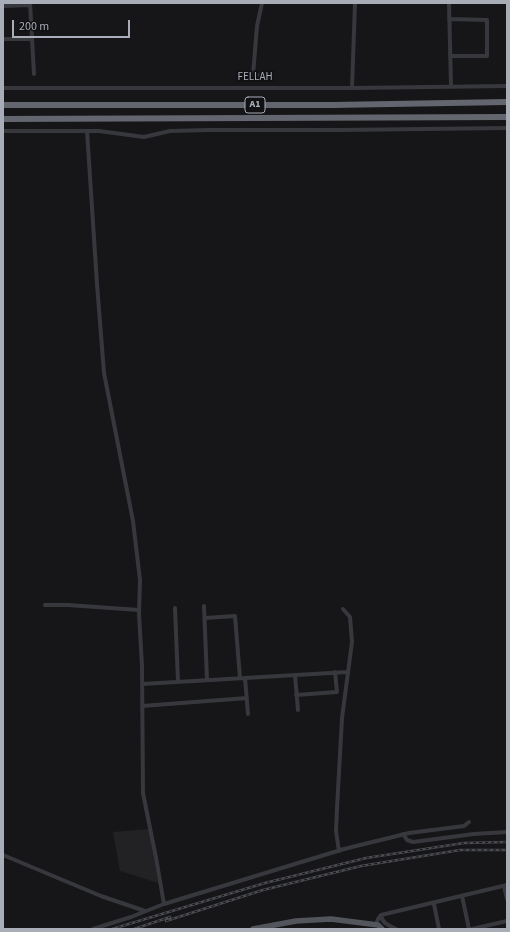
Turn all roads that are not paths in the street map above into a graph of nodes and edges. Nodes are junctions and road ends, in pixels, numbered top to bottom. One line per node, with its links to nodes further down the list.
1 (262, 3): 11 (street)
2 (355, 3): 15 (street)
3 (448, 3): 6 (street)
4 (30, 4): 5 (street); 8 (street)
5 (3, 6)
6 (449, 20): 9 (street); 9 (street)
7 (3, 39): 8 (street)
8 (32, 39): 10 (street)
9 (450, 56): 12 (street)
10 (34, 74)
11 (264, 76)
12 (451, 86): 13 (street, FELLAH); 15 (street, FELLAH)
13 (507, 86)
14 (3, 88): 15 (street, FELLAH)
15 (352, 88)
16 (507, 102): 17 (highway, A1)
17 (3, 106)
18 (507, 117): 19 (highway, A1)
19 (3, 119)
20 (507, 128): 22 (street)
21 (3, 131): 22 (street)
22 (87, 131): 26 (street)
23 (45, 605): 26 (street)
24 (204, 606): 28 (street)
25 (175, 608): 35 (street)
26 (139, 610): 36 (street)
27 (343, 610): 30 (street)
28 (204, 618): 32 (street); 34 (street)
29 (335, 672): 30 (street); 31 (street); 37 (street)
30 (348, 672): 45 (street)
31 (295, 675): 33 (street); 37 (street)
32 (240, 678): 33 (street); 34 (street)
33 (245, 678): 38 (street)
34 (207, 680): 35 (street)
35 (178, 682): 36 (street)
36 (142, 684): 39 (street)
37 (296, 695): 40 (street)
38 (247, 698): 39 (street); 41 (street)
39 (142, 706): 50 (street)
40 (298, 710)
41 (248, 714)
42 (469, 822): 44 (street)
43 (507, 832): 44 (street)
44 (403, 834): 45 (street)
45 (339, 851): 50 (street)
46 (3, 855): 52 (street)
47 (506, 886): 48 (street); 49 (street)
48 (462, 896): 51 (street); 61 (street)
49 (507, 899)
50 (164, 904): 52 (street)
51 (434, 904): 53 (street); 60 (street)
52 (145, 911): 57 (street)
53 (381, 915): 56 (street); 59 (street)
54 (507, 921): 62 (street)
55 (278, 927): 56 (main road); 58 (main road)
56 (377, 928)
57 (93, 929)
58 (254, 929)
59 (396, 929)
60 (439, 929)
61 (469, 929)
62 (472, 929)

